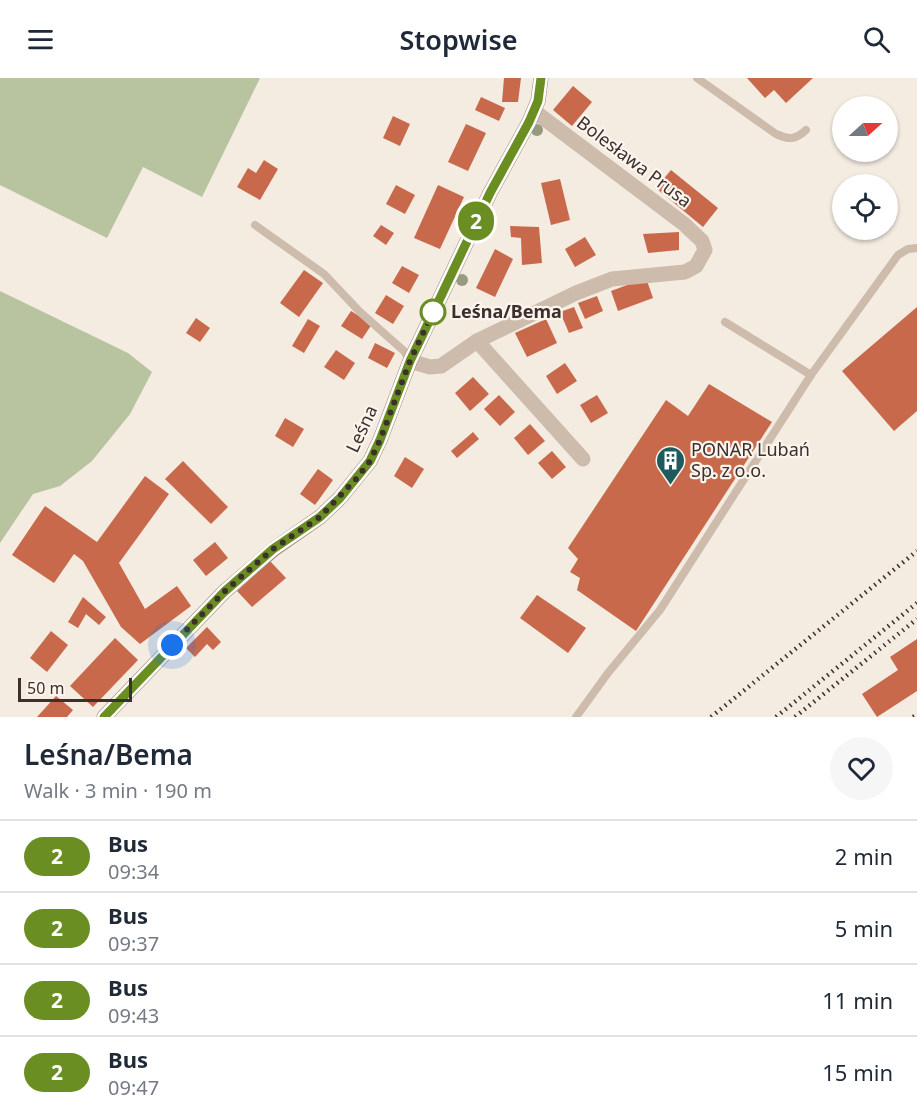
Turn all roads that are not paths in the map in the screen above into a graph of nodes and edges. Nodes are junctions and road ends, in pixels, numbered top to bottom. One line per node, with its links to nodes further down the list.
1 (541, 78): 3 (main road, Leśna)
2 (697, 78): 4 (lane)
3 (534, 111): 8 (street, Bolesława Prusa); 9 (main road, Leśna)
4 (806, 130)
5 (255, 225): 9 (lane)
6 (917, 248): 10 (lane)
7 (725, 322): 10 (lane)
8 (477, 340): 9 (street); 11 (street)
9 (410, 361): 12 (main road, Leśna)
10 (811, 375): 13 (lane)
11 (583, 459)
12 (104, 717)
13 (576, 717)

